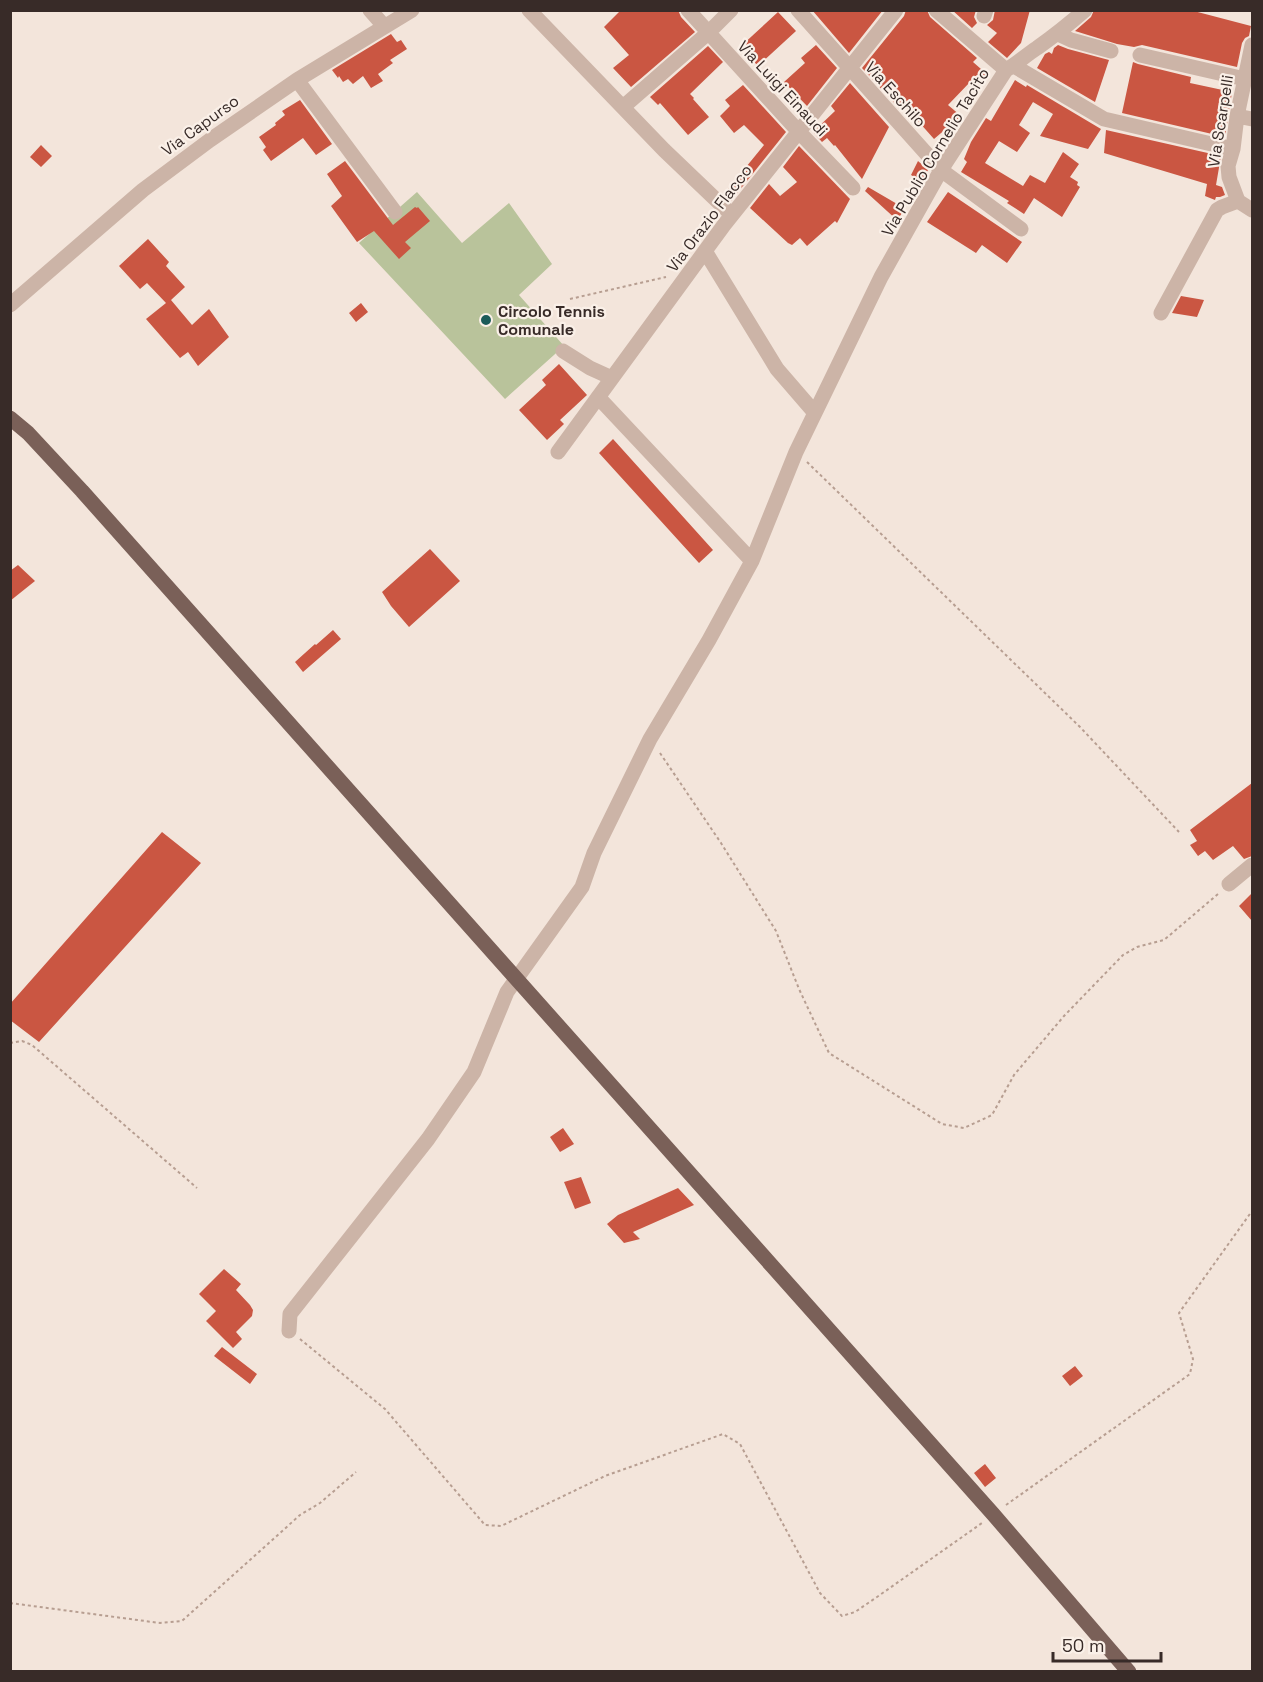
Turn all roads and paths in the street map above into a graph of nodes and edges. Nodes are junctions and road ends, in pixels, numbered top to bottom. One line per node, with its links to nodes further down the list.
1 (370, 10): 10 (street)
2 (412, 10): 10 (street, Via Capurso)
3 (530, 10): 21 (street)
4 (688, 10): 11 (street, Via Luigi Einaudi)
5 (731, 10): 11 (street)
6 (798, 10): 18 (street, Via Eschilo)
7 (896, 10): 18 (street, Via Orazio Flacco)
8 (936, 10): 17 (street)
9 (1085, 10): 12 (street, Via Publio Cornelio Tacito)
10 (384, 26): 20 (street, Via Capurso)
11 (708, 33): 21 (street); 23 (street, Via Luigi Einaudi)
12 (1058, 34): 14 (street); 17 (street, Via Publio Cornelio Tacito)
13 (1252, 45): 16 (street, Via Scarpelli)
14 (1111, 51)
15 (1140, 55): 19 (street)
16 (1250, 61): 19 (street, Via Scarpelli)
17 (1010, 68): 24 (street); 25 (street, Via Publio Cornelio Tacito)
18 (849, 69): 23 (street, Via Orazio Flacco); 25 (street, Via Eschilo)
19 (1245, 79): 22 (street, Via Scarpelli)
20 (297, 80): 29 (street); 34 (street, Via Capurso)
21 (623, 107): 30 (street)
22 (1245, 118): 24 (street, Via Scarpelli)
23 (799, 132): 26 (street, Via Luigi Einaudi); 30 (street, Via Orazio Flacco)
24 (1233, 149): 27 (street, Via Scarpelli)
25 (941, 170): 31 (street, Via Eschilo); 43 (street, Via Publio Cornelio Tacito)
26 (853, 188)
27 (1238, 201): 28 (street); 37 (street)
28 (1252, 210)
29 (395, 212)
30 (732, 215): 32 (street, Via Orazio Flacco)
31 (1021, 229)
32 (705, 251): 33 (street, Via Orazio Flacco); 43 (street)
33 (690, 272): 35 (path); 40 (street, Via Orazio Flacco)
34 (27, 292): 36 (street, Via Capurso); 38 (street, Via Capurso)
35 (570, 298)
36 (10, 305)
37 (1161, 313)
38 (10, 315)
39 (563, 351): 40 (street)
40 (612, 378): 41 (street, Via Orazio Flacco)
41 (598, 397): 46 (street, Via Orazio Flacco); 48 (street)
42 (10, 405): 45 (main road)
43 (815, 413): 47 (street, Via Publio Cornelio Tacito)
44 (10, 418): 45 (main road)
45 (28, 433): 53 (main road)
46 (558, 452)
47 (796, 452): 48 (street, Via Publio Cornelio Tacito); 50 (path)
48 (752, 561): 49 (street, Via Publio Cornelio Tacito)
49 (650, 739): 52 (path); 53 (street, Via Publio Cornelio Tacito)
50 (1179, 832)
51 (1252, 865): 52 (street)
52 (1229, 884)
53 (517, 979): 57 (street, Via Publio Cornelio Tacito); 59 (main road)
54 (10, 1043): 55 (path)
55 (197, 1188)
56 (1252, 1211): 59 (path)
57 (289, 1331): 59 (path)
58 (356, 1472): 60 (path)
59 (993, 1514): 61 (main road)
60 (10, 1603)
61 (1129, 1671)

